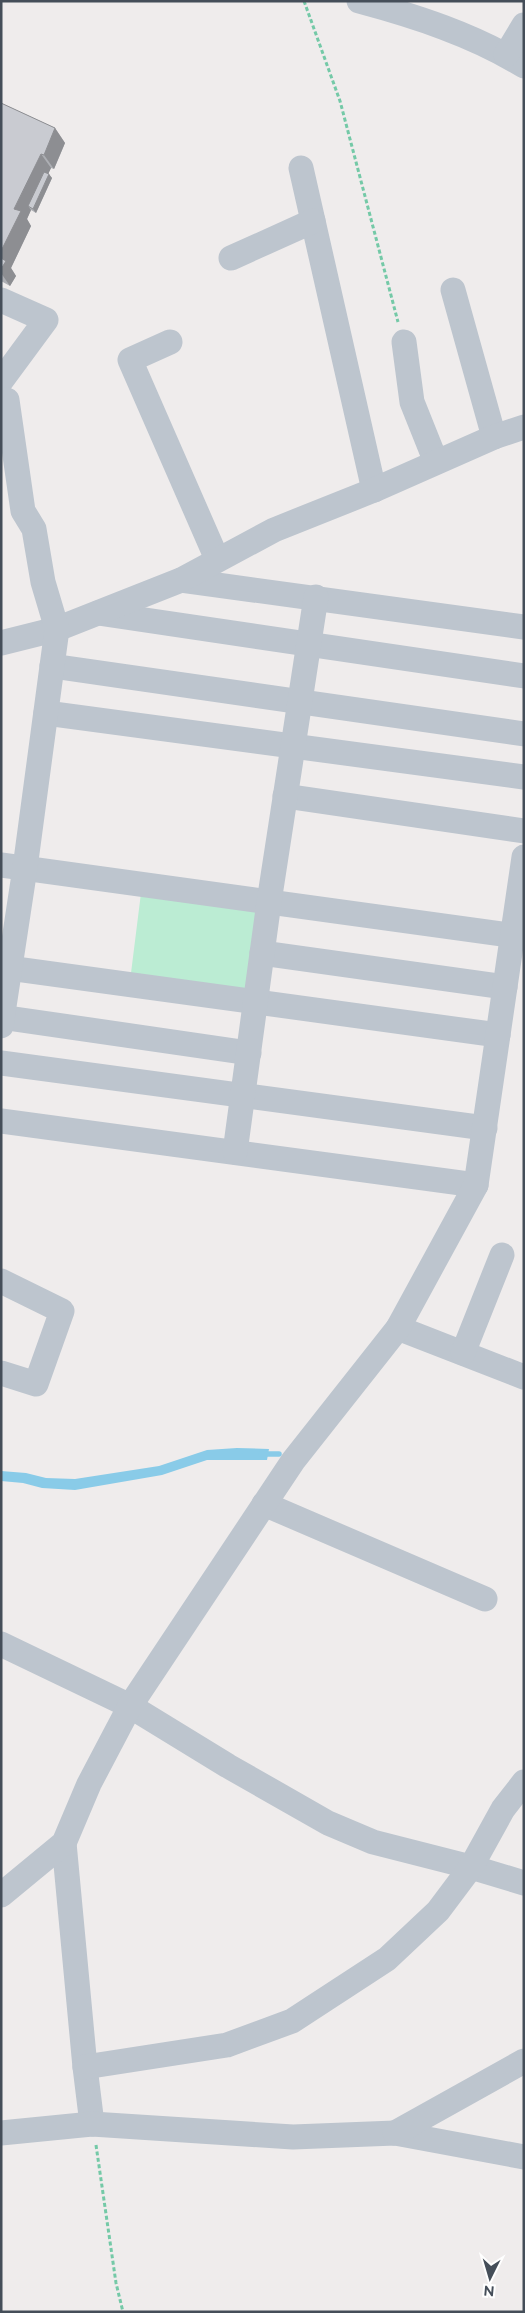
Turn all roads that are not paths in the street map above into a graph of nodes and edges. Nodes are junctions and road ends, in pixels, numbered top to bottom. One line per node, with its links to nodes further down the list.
1 (359, 1): 3 (street)
2 (524, 25): 3 (street)
3 (515, 60)
4 (301, 168): 5 (street)
5 (313, 221): 6 (street); 15 (street)
6 (232, 258)
7 (453, 290): 13 (street)
8 (1, 300): 11 (street)
9 (170, 342): 16 (street)
10 (404, 342): 14 (street)
11 (4, 390): 21 (street)
12 (524, 428): 13 (street)
13 (494, 437): 14 (street)
14 (436, 462): 15 (street)
15 (374, 490): 16 (street)
16 (218, 560): 17 (street)
17 (181, 580): 18 (street); 19 (street)
18 (316, 597): 20 (street); 23 (street)
19 (97, 613): 21 (street); 23 (street)
20 (524, 627)
21 (57, 629): 22 (street); 24 (street)
22 (1, 643)
23 (309, 645): 25 (street); 26 (street)
24 (52, 666): 26 (street); 27 (street)
25 (524, 676)
26 (300, 702): 28 (street); 29 (street)
27 (46, 713): 29 (street); 34 (street)
28 (524, 734)
29 (293, 746): 30 (street); 31 (street)
30 (524, 777)
31 (285, 796): 32 (street); 35 (street)
32 (524, 831)
33 (524, 857): 37 (street)
34 (13, 866): 35 (street); 36 (street)
35 (269, 902): 37 (street); 38 (street)
36 (9, 918): 39 (street)
37 (518, 936): 40 (street)
38 (262, 953): 40 (street); 41 (street)
39 (6, 968): 41 (street); 42 (street)
40 (504, 987): 43 (street)
41 (256, 1001): 43 (street); 44 (street)
42 (2, 1020): 44 (street)
43 (498, 1036): 48 (street)
44 (248, 1052): 46 (street)
45 (1, 1063): 46 (street)
46 (243, 1095): 48 (street); 49 (street)
47 (1, 1120): 49 (street)
48 (485, 1128): 50 (street)
49 (235, 1152): 50 (street)
50 (476, 1185): 53 (street)
51 (502, 1255): 54 (street)
52 (1, 1281): 55 (street)
53 (398, 1328): 54 (street); 57 (street)
54 (463, 1353): 56 (street)
55 (1, 1373)
56 (524, 1377)
57 (264, 1504): 58 (street); 60 (street)
58 (484, 1599)
59 (1, 1644): 60 (street)
60 (130, 1706): 62 (street); 63 (street)
61 (524, 1782): 63 (street)
62 (64, 1843): 65 (street); 67 (street)
63 (471, 1866): 64 (street); 67 (street)
64 (524, 1883)
65 (1, 1895)
66 (524, 2061): 70 (street)
67 (85, 2067): 68 (street)
68 (92, 2124): 69 (street); 70 (street)
69 (1, 2133)
70 (395, 2133): 71 (street)
71 (524, 2157)

